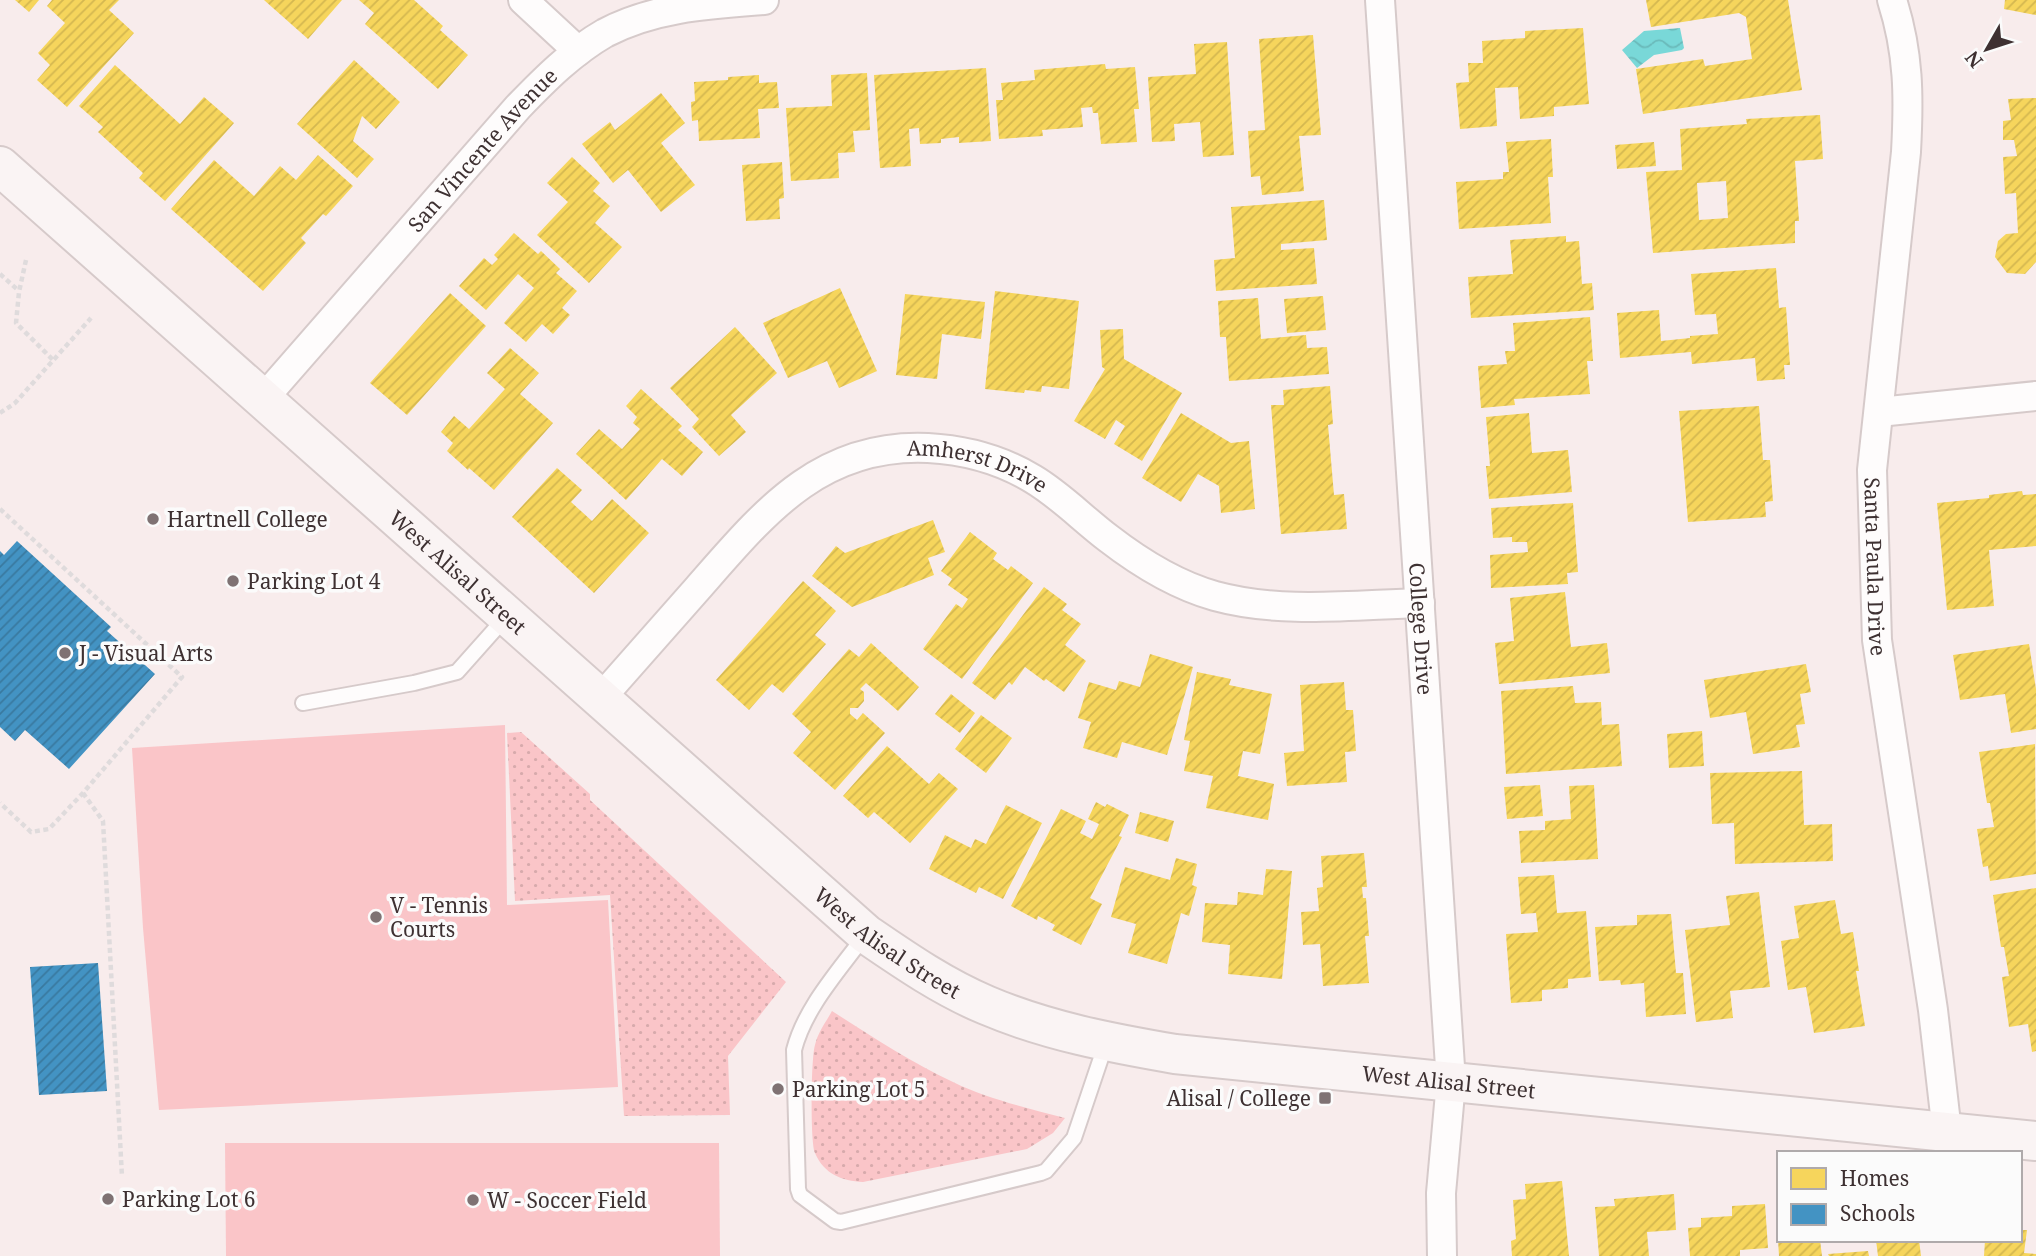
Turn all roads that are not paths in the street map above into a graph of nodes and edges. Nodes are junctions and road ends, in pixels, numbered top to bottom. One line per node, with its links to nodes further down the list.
1 (523, 0): 5 (street)
2 (764, 0): 5 (street, San Vincente Avenue)
3 (1380, 0): 10 (street, College Drive)
4 (1892, 0): 9 (street, Santa Paula Drive)
5 (579, 51): 8 (street, San Vincente Avenue)
6 (0, 166): 8 (main road, West Alisal Street)
7 (2036, 396): 9 (street)
8 (263, 399): 11 (main road, West Alisal Street)
9 (1879, 412): 17 (street, Santa Paula Drive)
10 (1420, 603): 12 (street, Amherst Drive); 16 (street, College Drive)
11 (507, 616): 12 (main road, West Alisal Street); 13 (lane)
12 (600, 699): 14 (main road, West Alisal Street)
13 (303, 703)
14 (866, 934): 15 (main road, West Alisal Street); 15 (lane)
15 (1107, 1043): 16 (main road, West Alisal Street)
16 (1451, 1082): 17 (main road, West Alisal Street); 19 (street, College Drive)
17 (1947, 1132): 18 (main road, West Alisal Street)
18 (2036, 1141)
19 (1442, 1256)

